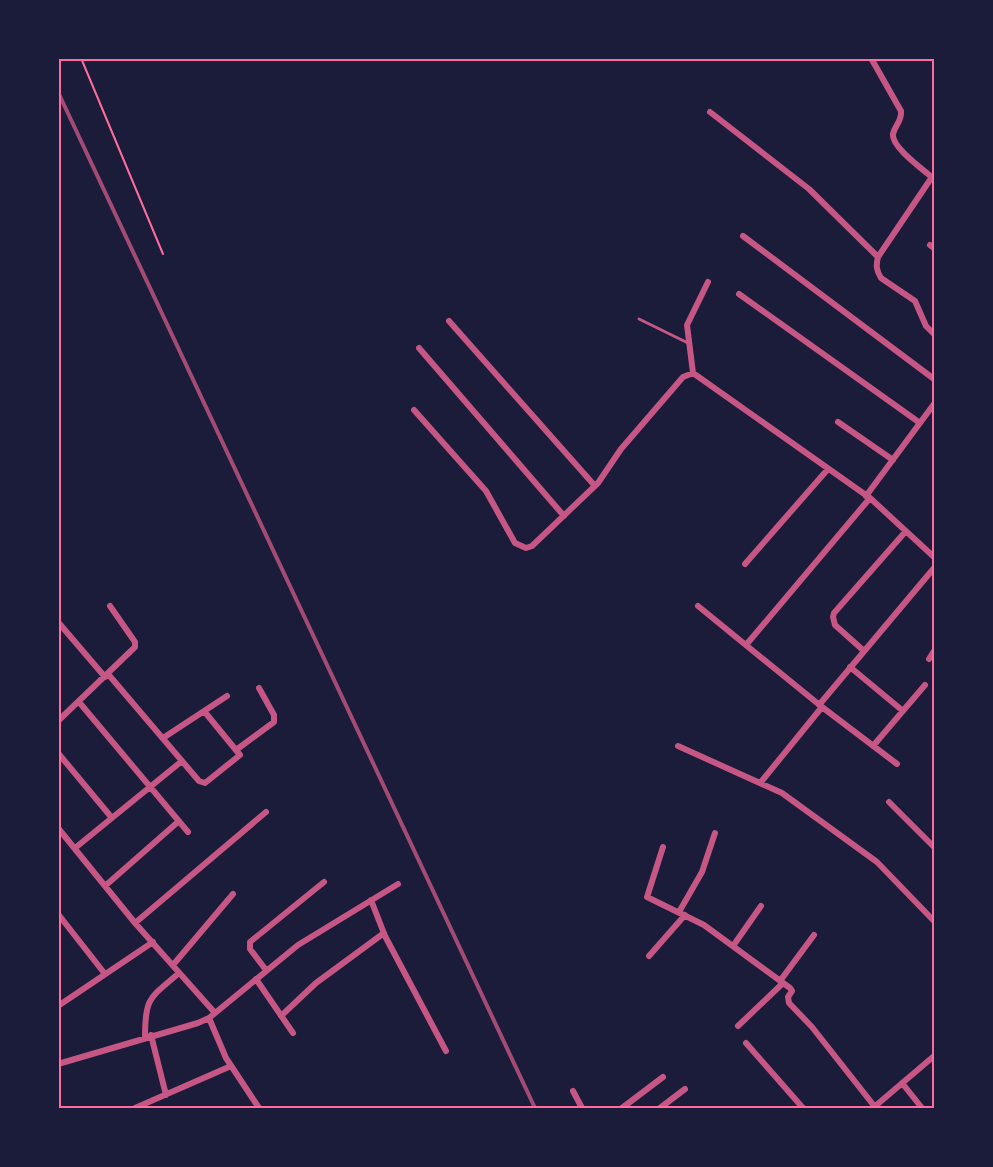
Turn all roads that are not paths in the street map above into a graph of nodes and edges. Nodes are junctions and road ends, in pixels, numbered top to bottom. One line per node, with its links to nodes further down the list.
1 (871, 58): 3 (street)
2 (710, 112): 5 (street)
3 (933, 178): 5 (street)
4 (743, 236): 14 (street)
5 (878, 257): 10 (street)
6 (708, 282): 11 (street)
7 (739, 294): 18 (street)
8 (639, 319): 11 (lane)
9 (449, 321): 21 (street)
10 (934, 334)
11 (688, 343): 13 (street)
12 (419, 348): 23 (street)
13 (693, 374): 20 (street); 21 (street)
14 (934, 379)
15 (934, 404): 18 (street)
16 (414, 410): 23 (street)
17 (838, 422): 19 (street)
18 (920, 423): 19 (street)
19 (893, 460): 22 (street)
20 (828, 469): 22 (street); 26 (street)
21 (596, 486): 23 (street)
22 (868, 497): 24 (street); 31 (street)
23 (564, 516)
24 (906, 531): 25 (street); 32 (street)
25 (934, 557)
26 (746, 564)
27 (934, 568): 32 (street)
28 (110, 606): 36 (street)
29 (698, 606): 31 (street)
30 (58, 622): 36 (street)
31 (746, 645): 41 (street)
32 (864, 651): 35 (street)
33 (934, 651): 34 (street)
34 (929, 659)
35 (850, 668): 41 (street); 43 (street)
36 (107, 675): 40 (street); 45 (street)
37 (925, 684): 43 (street)
38 (259, 688): 48 (street)
39 (227, 696): 42 (street)
40 (79, 702): 44 (street); 53 (street)
41 (820, 706): 47 (street); 52 (street)
42 (204, 711): 45 (street); 48 (street)
43 (903, 711): 47 (street)
44 (58, 721)
45 (163, 738): 50 (street)
46 (678, 746): 52 (street)
47 (873, 746): 51 (street)
48 (236, 750): 50 (street)
49 (58, 753): 56 (street)
50 (182, 761): 53 (street)
51 (897, 764)
52 (761, 783): 72 (street)
53 (151, 788): 56 (street); 57 (street)
54 (889, 802): 61 (street)
55 (267, 812): 73 (street)
56 (112, 819): 62 (street)
57 (178, 821): 59 (street); 66 (street)
58 (58, 828): 62 (street)
59 (188, 832)
60 (715, 833): 70 (street)
61 (934, 847)
62 (75, 848): 66 (street)
63 (663, 848): 70 (street)
64 (324, 882): 80 (street)
65 (398, 884): 68 (street)
66 (105, 886): 73 (street)
67 (233, 894): 79 (street)
68 (371, 900): 74 (street); 80 (street)
69 (761, 906): 77 (street)
70 (682, 913): 77 (street); 78 (street)
71 (58, 914): 82 (street)
72 (934, 921)
73 (135, 923): 76 (street)
74 (384, 933): 87 (street); 93 (street)
75 (814, 935): 84 (street)
76 (153, 942): 79 (street); 82 (street)
77 (733, 946): 84 (street)
78 (649, 956)
79 (173, 965): 81 (street)
80 (267, 970): 83 (street)
81 (179, 973): 86 (street); 91 (street)
82 (105, 974): 85 (street)
83 (256, 979): 86 (street); 87 (street)
84 (781, 982): 89 (street); 108 (street)
85 (58, 1005)
86 (215, 1013): 88 (street)
87 (281, 1016): 90 (street)
88 (208, 1018): 91 (street); 96 (street)
89 (738, 1026)
90 (293, 1033)
91 (148, 1036): 95 (street); 101 (street)
92 (746, 1043): 107 (street)
93 (446, 1050)
94 (934, 1056): 98 (street)
95 (58, 1064)
96 (231, 1066): 101 (street); 103 (street)
97 (663, 1077): 105 (street)
98 (902, 1083): 108 (street); 109 (street)
99 (685, 1089): 106 (street)
100 (573, 1091): 104 (street)
101 (166, 1095): 102 (street)
102 (135, 1108)
103 (259, 1108)
104 (582, 1108)
105 (622, 1108)
106 (660, 1108)
107 (803, 1108)
108 (874, 1108)
109 (922, 1108)

